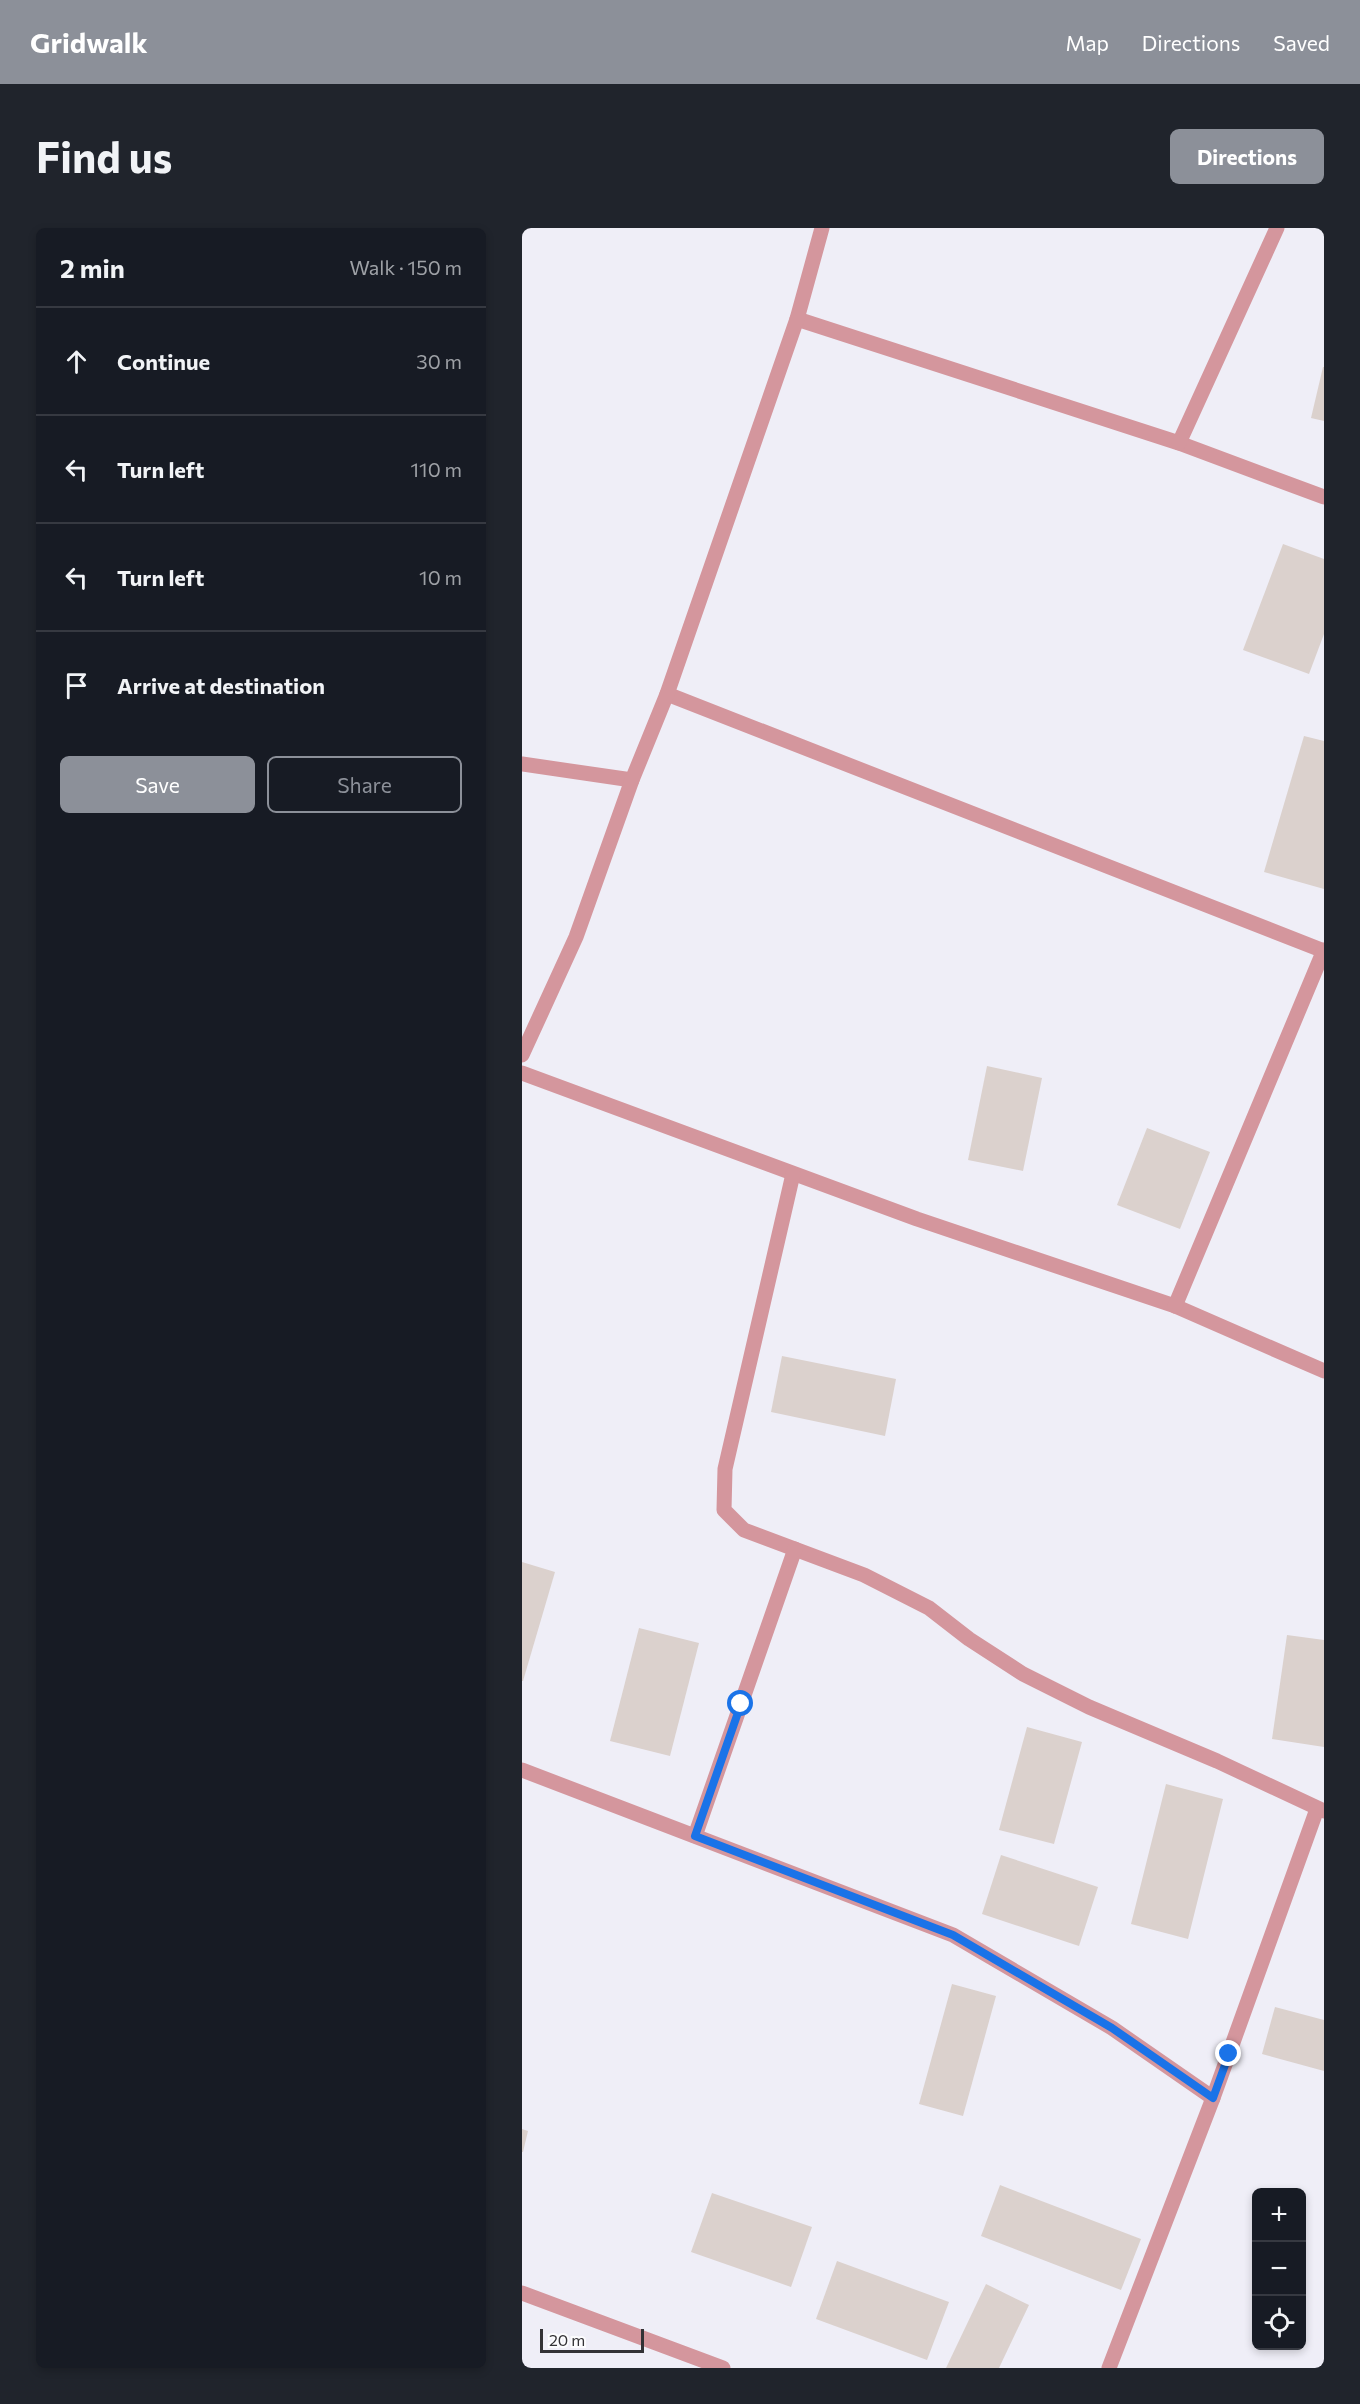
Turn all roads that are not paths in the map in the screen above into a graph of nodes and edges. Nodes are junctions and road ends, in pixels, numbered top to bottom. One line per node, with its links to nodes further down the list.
1 (822, 228): 3 (street)
2 (1277, 228): 4 (street)
3 (797, 319): 4 (street); 6 (street)
4 (1179, 442): 5 (street)
5 (1324, 497)
6 (667, 694): 8 (street); 9 (street)
7 (522, 764): 8 (street)
8 (632, 780): 10 (street)
9 (1324, 951): 13 (street)
10 (522, 1055)
11 (522, 1073): 12 (street)
12 (793, 1174): 13 (street); 15 (street)
13 (1176, 1306): 14 (street)
14 (1324, 1371)
15 (795, 1549): 17 (street); 18 (street)
16 (522, 1770): 18 (street)
17 (1320, 1810): 19 (street)
18 (695, 1836): 19 (street)
19 (1213, 2098): 22 (street)
20 (522, 2293): 21 (street)
21 (723, 2368)
22 (1109, 2368)

